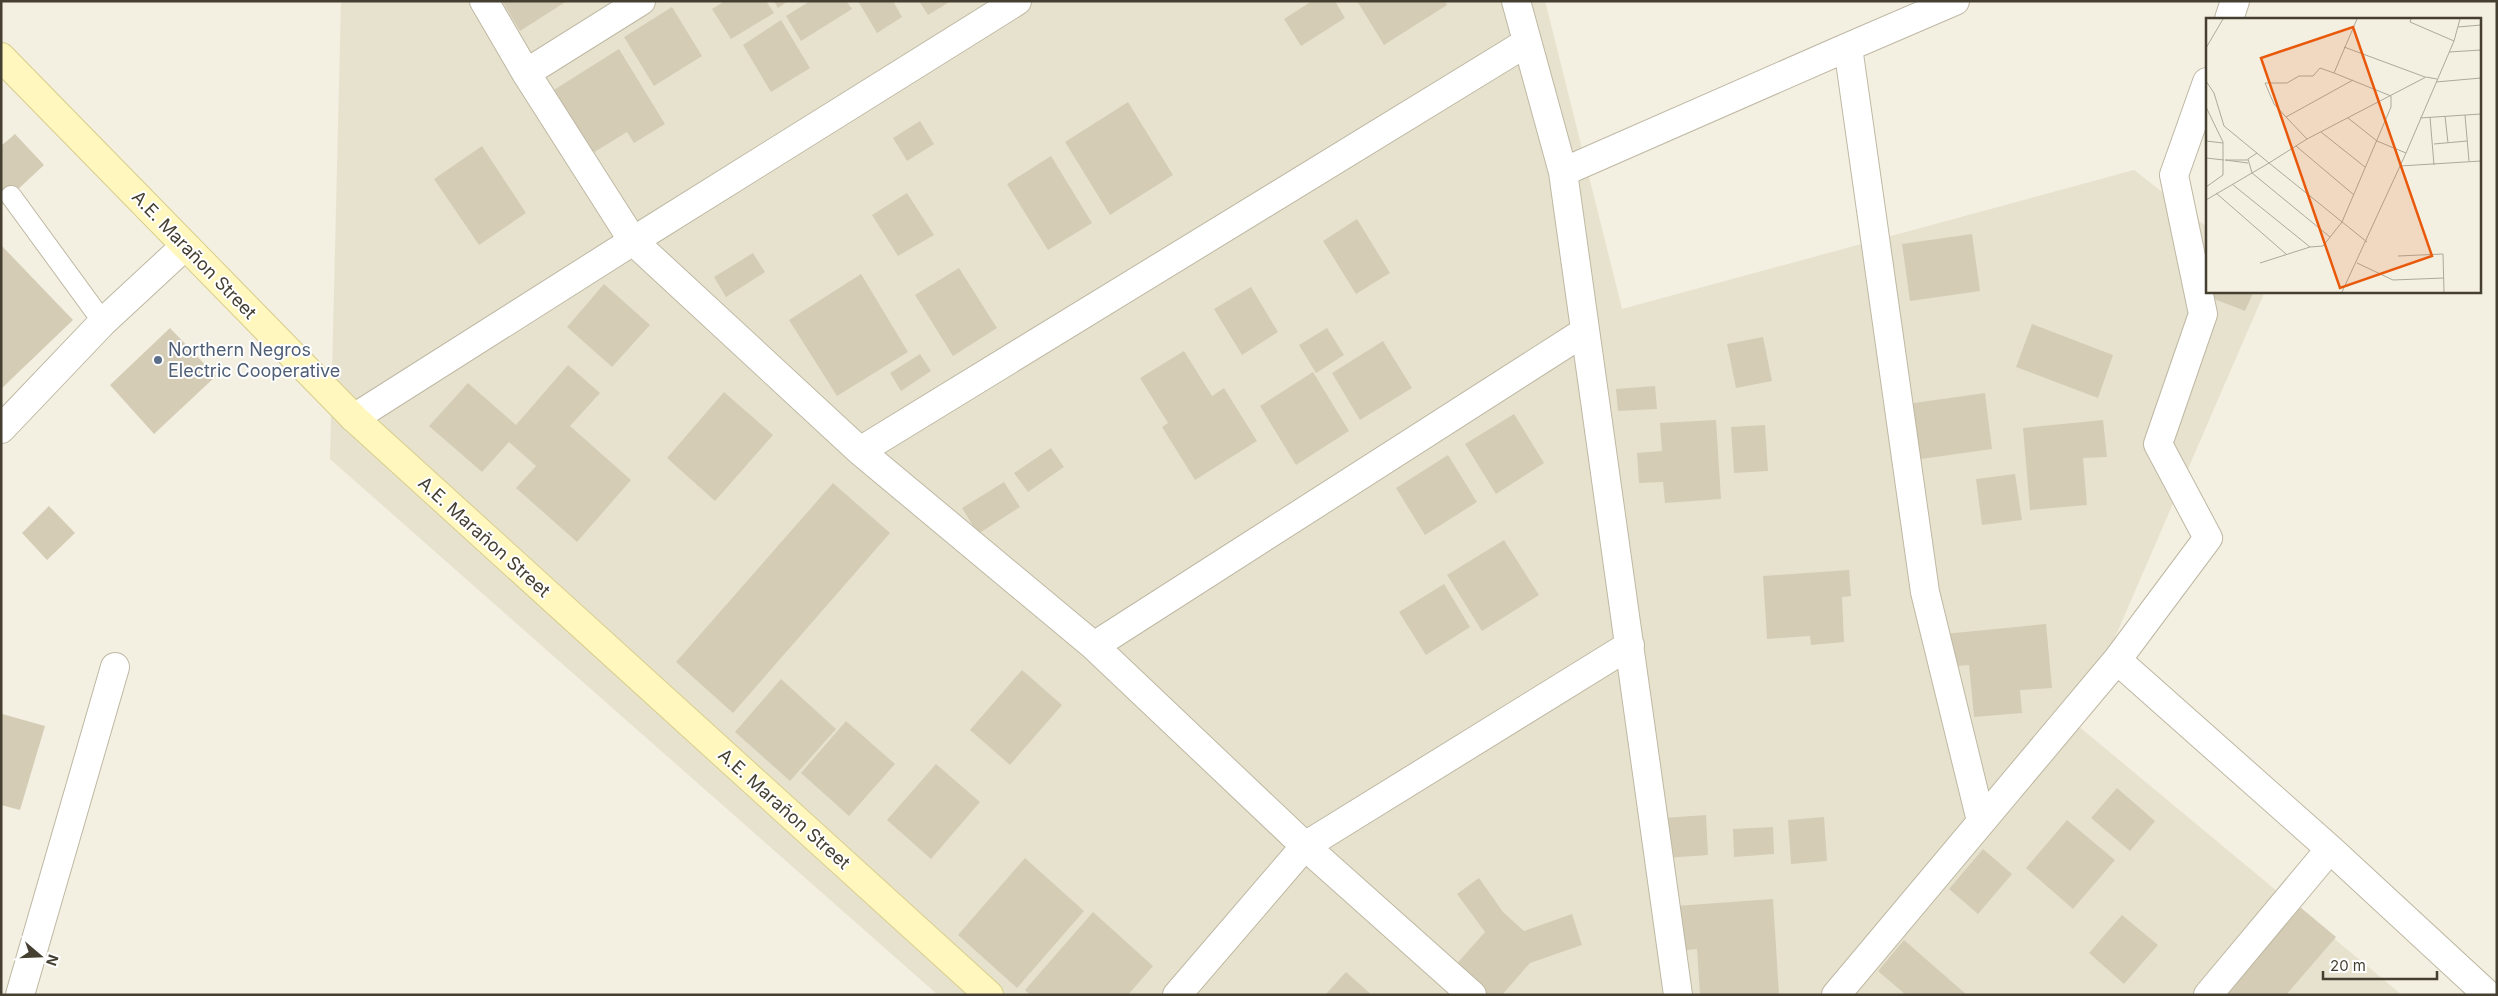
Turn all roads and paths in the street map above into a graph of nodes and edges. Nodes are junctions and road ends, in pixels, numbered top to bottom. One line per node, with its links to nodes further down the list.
1 (484, 1): 11 (street)
2 (642, 1): 11 (street)
3 (1018, 1): 15 (street)
4 (1516, 1): 8 (street)
5 (1955, 1): 9 (street)
6 (2235, 1): 7 (street)
7 (2229, 18)
8 (1526, 43): 13 (street); 21 (street)
9 (1848, 47): 13 (street); 26 (street)
10 (1, 57): 16 (main road, A.E. Marañon Street)
11 (526, 73): 15 (street)
12 (2206, 85): 24 (street)
13 (1563, 172): 18 (street)
14 (11, 196): 17 (lane)
15 (633, 241): 19 (street); 21 (street)
16 (185, 246): 17 (street); 19 (main road, A.E. Marañon Street)
17 (103, 322): 20 (street)
18 (1584, 332): 22 (street); 23 (street)
19 (354, 418): 29 (main road, A.E. Marañon Street)
20 (1, 429)
21 (860, 451): 23 (street)
22 (1630, 645): 27 (street); 33 (street)
23 (1094, 646): 27 (street)
24 (2117, 660): 26 (street); 28 (street)
25 (115, 668): 30 (street)
26 (1980, 821): 34 (street)
27 (1305, 846): 31 (street); 32 (street)
28 (2330, 849): 35 (street); 36 (street)
29 (987, 994)
30 (20, 995)
31 (1177, 995)
32 (1472, 995)
33 (1678, 995)
34 (1836, 995)
35 (2208, 995)
36 (2488, 995)

